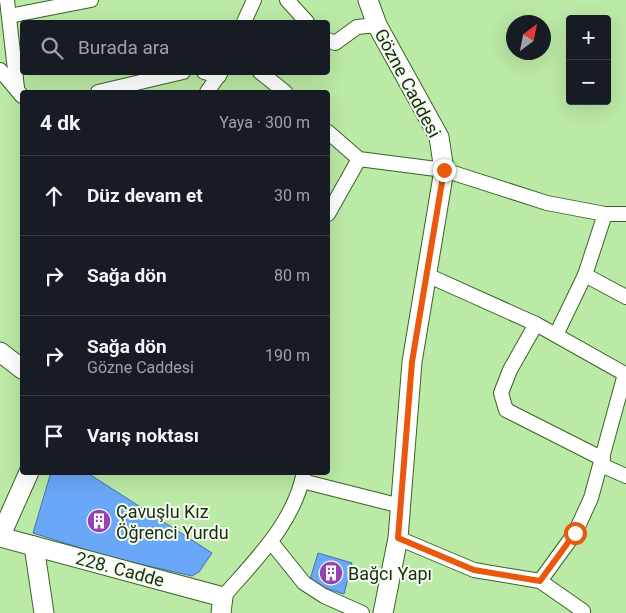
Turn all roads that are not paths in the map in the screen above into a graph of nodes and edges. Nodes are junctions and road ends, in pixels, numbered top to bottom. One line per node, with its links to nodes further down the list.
1 (8, 0): 6 (street)
2 (90, 0): 6 (street)
3 (254, 0): 7 (street)
4 (286, 0): 8 (street)
5 (368, 0): 9 (street, Gözne Caddesi)
6 (9, 16): 18 (street)
7 (245, 20)
8 (306, 20)
9 (376, 25): 10 (street); 21 (street, Gözne Caddesi)
10 (330, 41)
11 (0, 70): 18 (street)
12 (170, 75): 15 (street)
13 (219, 75): 16 (street)
14 (264, 75): 17 (street)
15 (106, 90)
16 (208, 90)
17 (282, 90)
18 (20, 92)
19 (330, 134): 20 (street)
20 (359, 159): 21 (street); 22 (street)
21 (444, 170): 23 (street); 25 (street, Gözne Caddesi)
22 (330, 210)
23 (605, 214): 24 (street); 26 (street)
24 (626, 214)
25 (426, 275): 28 (street); 36 (street, Gözne Caddesi)
26 (585, 275): 27 (street); 29 (street)
27 (626, 297)
28 (536, 324): 29 (street); 32 (street)
29 (556, 335): 32 (street)
30 (0, 352): 31 (street)
31 (20, 367)
32 (602, 462): 34 (street); 41 (street)
33 (28, 475): 37 (street)
34 (626, 476)
35 (303, 477): 36 (street); 39 (street)
36 (401, 506): 38 (street, Gözne Caddesi)
37 (0, 537): 40 (street, 228. Cadde)
38 (398, 538): 41 (street); 45 (street, Gözne Caddesi)
39 (271, 542): 42 (street); 44 (street)
40 (34, 546): 42 (street, 228. Cadde); 43 (street)
41 (540, 581): 46 (street)
42 (222, 605)
43 (44, 613)
44 (362, 613)
45 (384, 613)
46 (582, 613)

